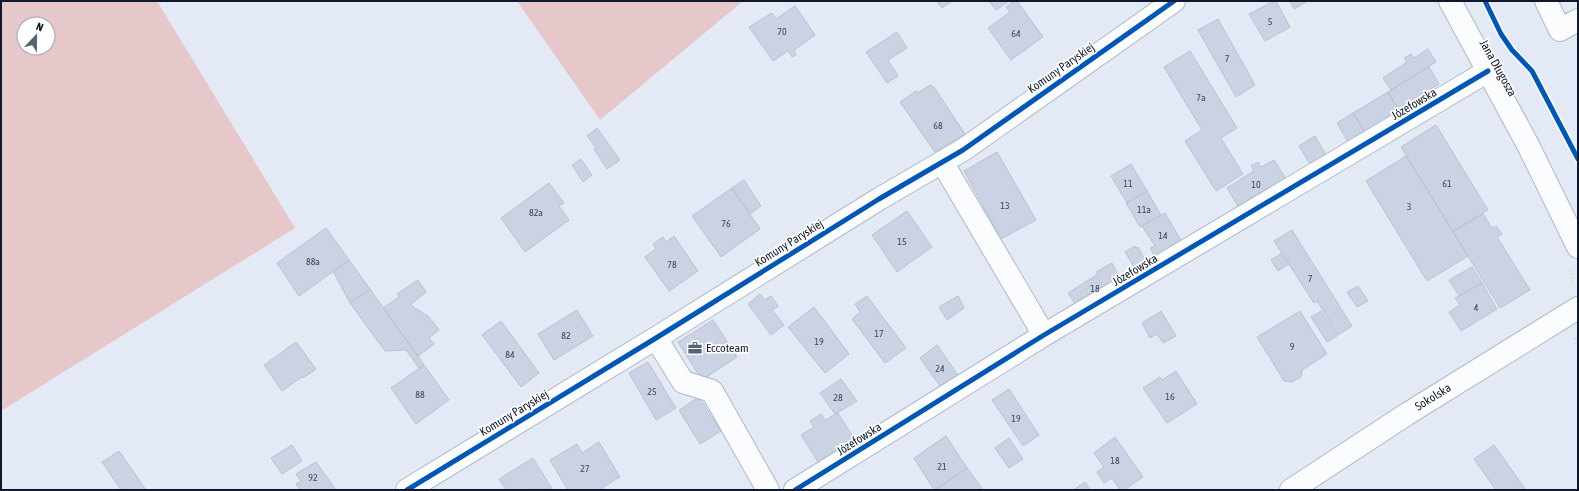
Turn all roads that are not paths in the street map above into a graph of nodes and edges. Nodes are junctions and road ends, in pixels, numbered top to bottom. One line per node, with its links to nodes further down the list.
1 (1174, 1): 6 (street, Komuny Paryskiej)
2 (1450, 1): 5 (street, Jana Długosza)
3 (1546, 1): 4 (street)
4 (1578, 20)
5 (1488, 71): 7 (street, Jana Długosza); 9 (street, Józefowska)
6 (942, 162): 9 (street); 10 (street, Komuny Paryskiej)
7 (1578, 247)
8 (1574, 299): 14 (street, Sokolska)
9 (1044, 335): 13 (street, Józefowska)
10 (656, 338): 11 (street, Komuny Paryskiej); 12 (street)
11 (407, 490)
12 (768, 490)
13 (795, 490)
14 (1291, 490)

